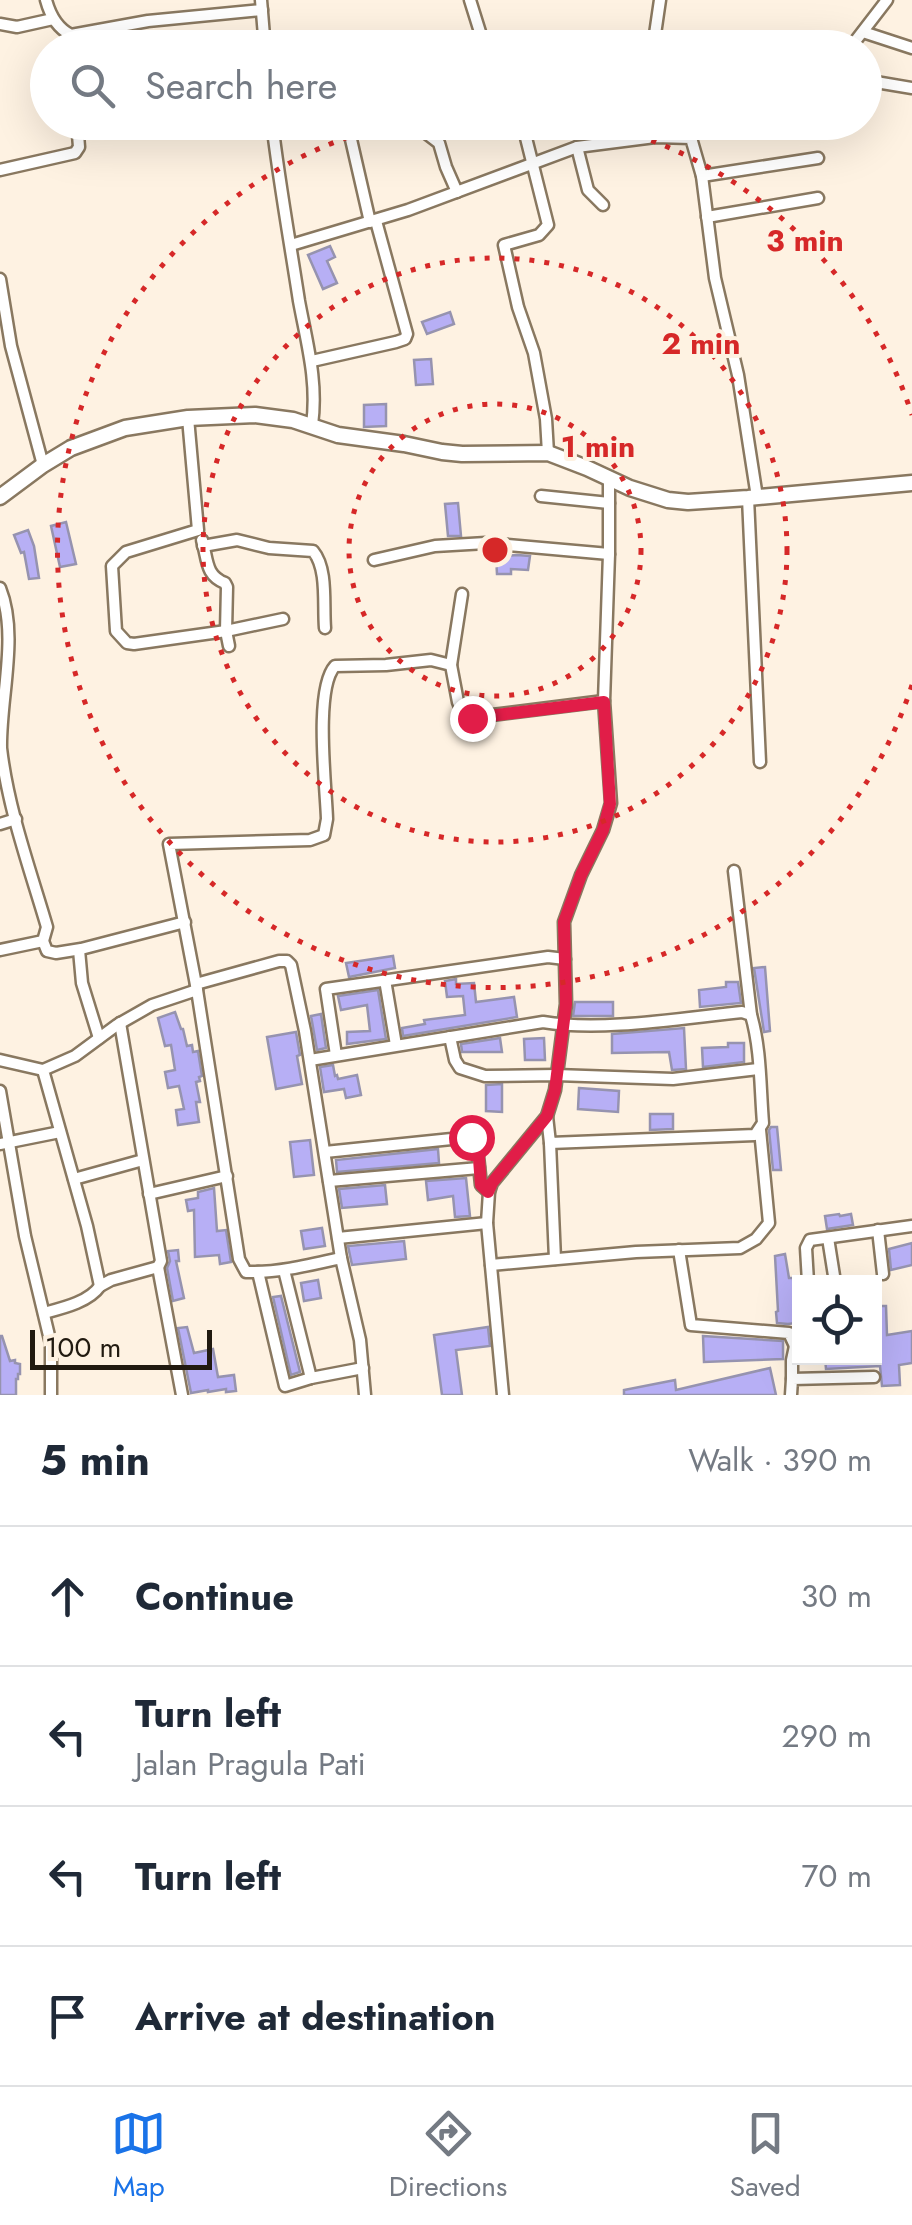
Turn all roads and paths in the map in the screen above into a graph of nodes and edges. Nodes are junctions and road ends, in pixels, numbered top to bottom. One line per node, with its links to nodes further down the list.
1 (46, 0): 6 (street)
2 (470, 0): 11 (street)
3 (660, 0): 12 (street)
4 (887, 0): 13 (street)
5 (261, 5): 9 (street); 10 (street)
6 (53, 19): 7 (street); 8 (street)
7 (0, 24)
8 (62, 30)
9 (95, 30)
10 (263, 30)
11 (479, 30)
12 (655, 30)
13 (864, 30)
14 (882, 38): 15 (street)
15 (912, 48)
16 (882, 83): 17 (street)
17 (912, 88)
18 (80, 140): 28 (street)
19 (274, 140): 35 (street)
20 (352, 140): 34 (street)
21 (436, 140): 30 (street)
22 (526, 140): 27 (street)
23 (627, 140): 25 (street)
24 (691, 140): 29 (street)
25 (577, 147): 27 (street); 32 (street)
26 (818, 158): 29 (street)
27 (532, 162): 30 (street); 40 (street)
28 (0, 170)
29 (702, 176): 33 (street)
30 (457, 192): 34 (street)
31 (818, 198): 33 (street)
32 (603, 205)
33 (707, 218): 46 (street)
34 (373, 222): 35 (street); 37 (street)
35 (291, 245): 37 (street)
36 (0, 278): 41 (street)
37 (312, 361): 39 (street)
38 (188, 418): 39 (street); 41 (street); 48 (street)
39 (312, 425): 40 (street)
40 (548, 453): 42 (street)
41 (42, 465): 44 (street)
42 (608, 479): 46 (street); 47 (street)
43 (912, 483): 46 (street)
44 (0, 496)
45 (541, 496): 47 (street)
46 (753, 497): 60 (street)
47 (609, 503): 50 (street)
48 (198, 530): 49 (street); 56 (street)
49 (204, 546): 55 (street); 56 (street)
50 (610, 554): 51 (street); 59 (street)
51 (374, 560)
52 (0, 588): 61 (street)
53 (462, 594): 58 (street)
54 (283, 619): 56 (street)
55 (325, 628)
56 (226, 631): 57 (street)
57 (229, 646)
58 (451, 665): 59 (street); 64 (street)
59 (604, 702): 68 (street)
60 (760, 762)
61 (16, 819): 62 (street); 65 (street)
62 (0, 824)
63 (734, 871): 71 (street)
64 (185, 922): 67 (street); 70 (street)
65 (44, 941): 66 (street); 67 (street)
66 (0, 950)
67 (79, 950): 75 (street)
68 (565, 959): 69 (street); 73 (street)
69 (384, 980): 76 (street); 77 (street)
70 (197, 987): 72 (street); 79 (street); 92 (street)
71 (752, 1015): 73 (street); 80 (street)
72 (120, 1024): 75 (street); 90 (street)
73 (563, 1026): 74 (street); 82 (street)
74 (450, 1037): 76 (street); 82 (street)
75 (99, 1038): 81 (street)
76 (396, 1045): 77 (street)
77 (336, 1055): 79 (street)
78 (0, 1060): 81 (street)
79 (310, 1060): 89 (street)
80 (758, 1069): 82 (street); 85 (street)
81 (43, 1070): 86 (street)
82 (556, 1075): 84 (street)
83 (0, 1090): 87 (street)
84 (547, 1116): 88 (street); 95 (street)
85 (760, 1130): 88 (street); 102 (street)
86 (60, 1132): 87 (street); 93 (street)
87 (4, 1143): 113 (street)
88 (550, 1143): 104 (street)
89 (325, 1152): 91 (street); 94 (street)
90 (143, 1160): 93 (street); 96 (street)
91 (479, 1168): 94 (street); 95 (street)
92 (227, 1176): 96 (street); 108 (street)
93 (74, 1178): 112 (street)
94 (329, 1181): 100 (street)
95 (488, 1192): 97 (street)
96 (149, 1194): 106 (street)
97 (487, 1223): 100 (street); 105 (street)
98 (912, 1226): 99 (street)
99 (878, 1230): 101 (street); 109 (street)
100 (338, 1238): 103 (street)
101 (828, 1238): 110 (street); 111 (street)
102 (679, 1250): 104 (street); 114 (street)
103 (341, 1258): 107 (street); 116 (street)
104 (555, 1259): 105 (street)
105 (491, 1264): 123 (street)
106 (158, 1267): 112 (street); 121 (street)
107 (284, 1270): 108 (street); 118 (street)
108 (258, 1272): 118 (street)
109 (884, 1274)
110 (808, 1275)
111 (834, 1275)
112 (100, 1286): 113 (street)
113 (44, 1312): 120 (street)
114 (792, 1339)
115 (792, 1365): 119 (street)
116 (363, 1368): 118 (street); 122 (street)
117 (874, 1376): 119 (street)
118 (311, 1378)
119 (792, 1379): 124 (street)
120 (51, 1395)
121 (182, 1395)
122 (364, 1395)
123 (503, 1395)
124 (791, 1395)

